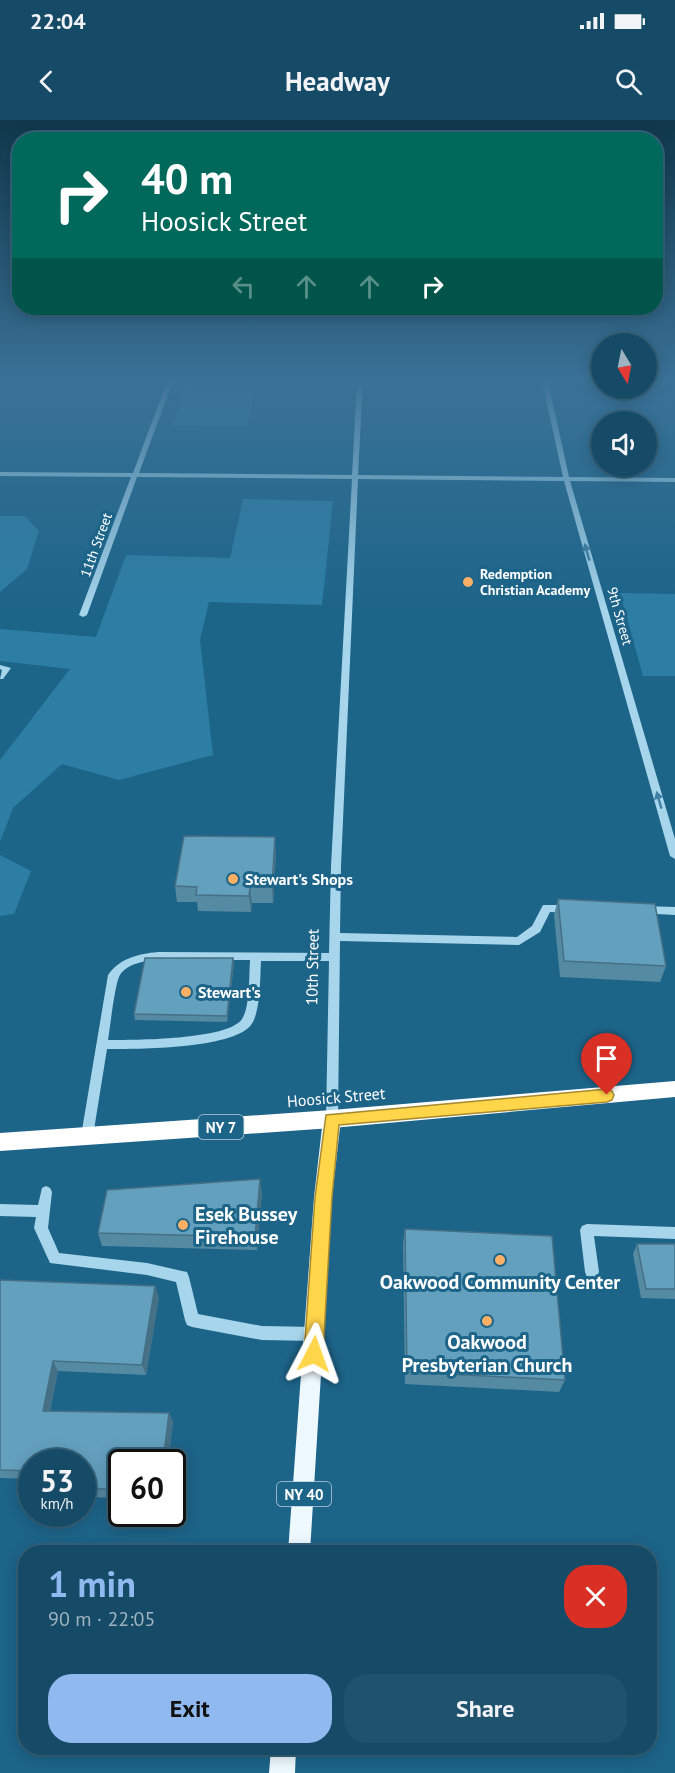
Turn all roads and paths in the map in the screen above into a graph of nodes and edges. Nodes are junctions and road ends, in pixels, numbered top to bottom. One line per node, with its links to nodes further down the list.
1 (140, 458): 5 (street, 11th Street)
2 (356, 458): 6 (street, 10th Street)
3 (562, 458): 7 (street, 9th Street)
4 (0, 474): 5 (street)
5 (134, 475): 6 (street); 9 (street, 11th Street)
6 (355, 478): 7 (street); 16 (street, 10th Street)
7 (566, 478): 8 (street); 12 (street, 9th Street, one-way to 7)
8 (675, 480)
9 (83, 615)
10 (0, 668): 11 (street)
11 (0, 677)
12 (675, 856)
13 (582, 909): 16 (street)
14 (629, 910): 15 (street)
15 (675, 911)
16 (335, 937): 18 (street, 10th Street)
17 (256, 957): 18 (street); 19 (street); 19 (street)
18 (334, 957): 21 (street, 10th Street)
19 (102, 1045): 22 (street)
20 (675, 1089): 21 (highway, Hoosick Street / NY 7)
21 (332, 1119): 22 (highway, Hoosick Street / NY 7); 29 (main road, 10th Street / NY 40)
22 (87, 1136): 23 (highway, Hoosick Street / NY 7)
23 (0, 1142)
24 (46, 1192): 26 (street)
25 (0, 1210): 26 (street)
26 (43, 1211): 29 (street)
27 (675, 1233): 28 (street)
28 (592, 1272)
29 (315, 1334): 30 (main road, 10th Street / NY 40)
30 (300, 1545)
31 (283, 1755): 32 (main road)
32 (282, 1773)

